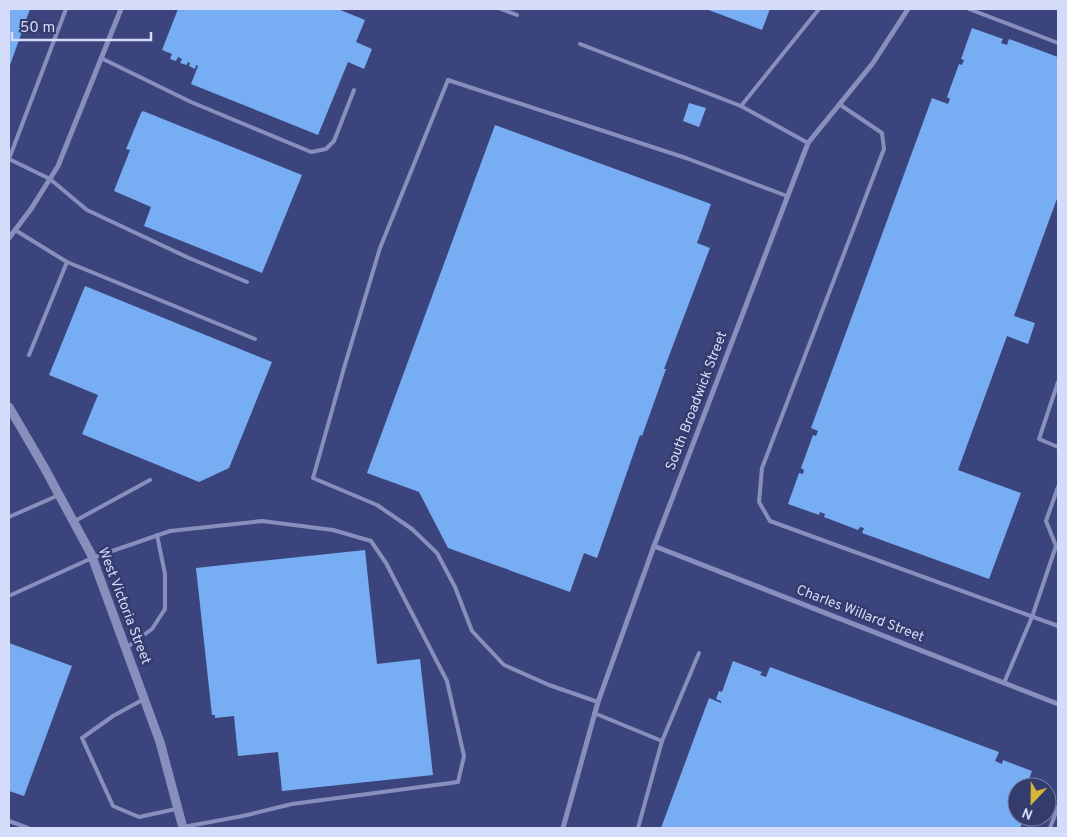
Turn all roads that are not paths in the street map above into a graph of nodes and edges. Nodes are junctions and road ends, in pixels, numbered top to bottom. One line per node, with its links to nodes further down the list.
1 (66, 9): 15 (lane)
2 (121, 9): 10 (street)
3 (501, 9): 7 (lane)
4 (819, 9): 13 (lane)
5 (908, 9): 12 (street, South Broadwick Street)
6 (969, 9): 8 (lane)
7 (517, 15)
8 (1058, 43)
9 (580, 44): 13 (lane)
10 (101, 58): 11 (lane); 15 (street)
11 (354, 90)
12 (839, 104): 14 (street, South Broadwick Street); 36 (lane)
13 (741, 106): 14 (lane)
14 (808, 143): 16 (street, South Broadwick Street)
15 (50, 179): 17 (street); 20 (lane)
16 (787, 196): 33 (street, South Broadwick Street); 42 (lane)
17 (15, 230): 18 (street); 19 (lane)
18 (9, 238)
19 (67, 262): 21 (lane); 22 (lane)
20 (247, 282)
21 (255, 339)
22 (29, 355)
23 (1058, 382): 25 (lane)
24 (9, 407): 28 (street, West Victoria Street)
25 (1058, 447)
26 (150, 480): 30 (lane)
27 (1058, 487): 32 (lane)
28 (59, 495): 29 (lane); 30 (street, West Victoria Street)
29 (9, 517)
30 (73, 522): 34 (street, West Victoria Street)
31 (157, 535): 34 (lane); 38 (lane); 50 (lane)
32 (1057, 545): 36 (lane)
33 (654, 546): 40 (street, Charles Willard Street); 42 (street, South Broadwick Street)
34 (92, 558): 35 (lane); 38 (street, West Victoria Street)
35 (11, 595)
36 (1032, 616): 37 (lane); 40 (lane)
37 (1058, 626)
38 (126, 648): 41 (street, West Victoria Street)
39 (699, 653): 45 (lane)
40 (1004, 683): 43 (street, Charles Willard Street)
41 (144, 699): 47 (street, West Victoria Street); 47 (lane)
42 (598, 702): 44 (street, South Broadwick Street)
43 (1058, 704)
44 (594, 712): 45 (lane); 51 (street, South Broadwick Street)
45 (662, 741): 52 (lane)
46 (1058, 807): 53 (lane)
47 (178, 809): 50 (street, West Victoria Street)
48 (9, 821): 49 (lane)
49 (28, 828)
50 (183, 828)
51 (562, 828)
52 (638, 828)
53 (1050, 828)

